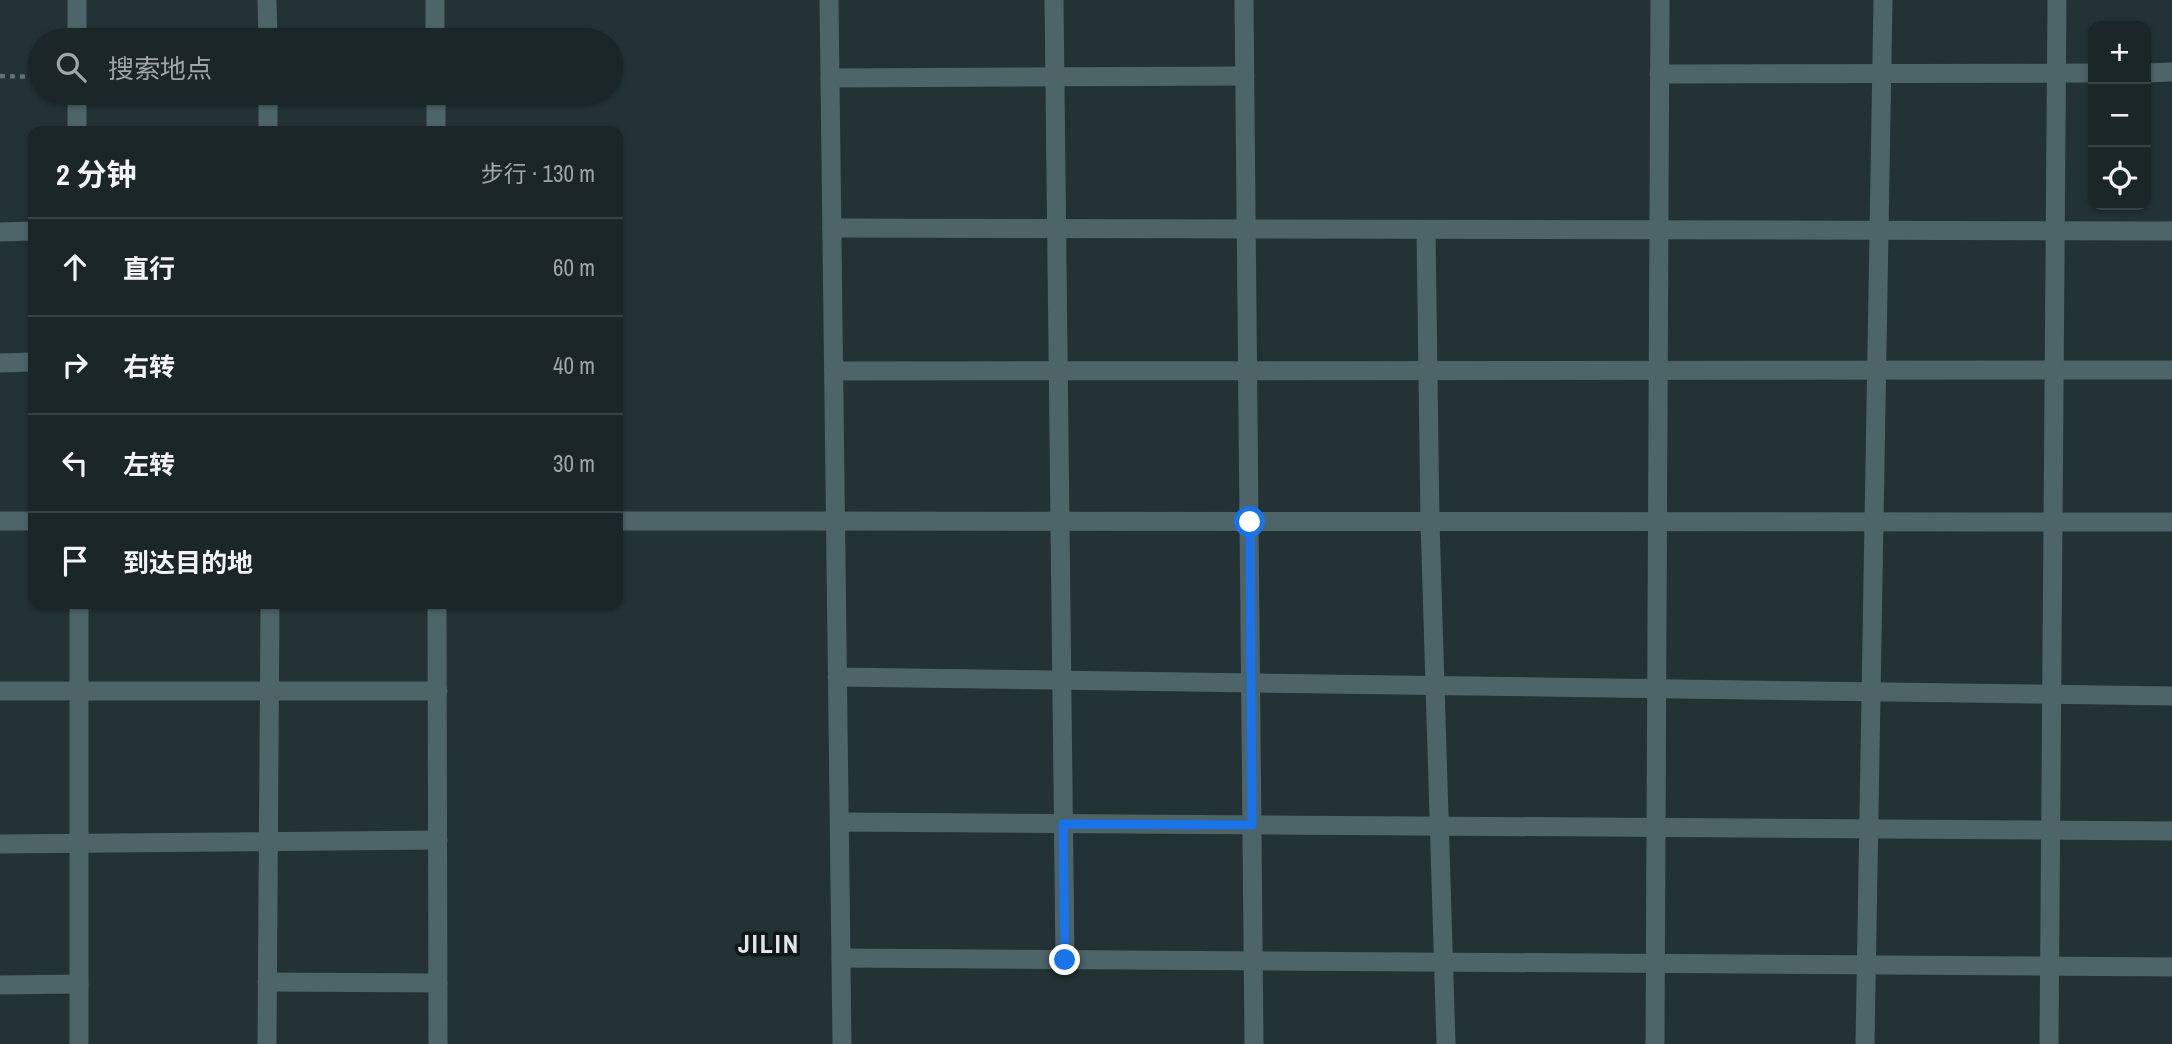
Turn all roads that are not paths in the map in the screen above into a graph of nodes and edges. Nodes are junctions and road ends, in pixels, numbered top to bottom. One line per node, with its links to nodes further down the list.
1 (77, 0): 10 (street)
2 (267, 0): 11 (street)
3 (435, 0): 12 (street)
4 (829, 0): 21 (street)
5 (1055, 0): 20 (street)
6 (1244, 0): 19 (street)
7 (1660, 0): 18 (street)
8 (1884, 0): 15 (street)
9 (2057, 0): 16 (street)
10 (77, 28)
11 (268, 28)
12 (435, 28)
13 (2151, 72): 14 (street)
14 (2172, 72)
15 (1882, 73): 16 (street); 18 (street); 33 (street)
16 (2056, 73): 17 (street); 35 (street)
17 (2088, 73)
18 (1659, 74): 32 (street)
19 (1245, 76): 20 (street); 30 (street)
20 (1055, 77): 21 (street); 29 (street)
21 (830, 78): 28 (street)
22 (77, 105): 25 (street)
23 (268, 105): 26 (street)
24 (436, 105): 27 (street)
25 (78, 126)
26 (268, 126)
27 (436, 126)
28 (832, 228): 29 (street); 46 (street)
29 (1057, 228): 30 (street); 47 (street)
30 (1246, 229): 31 (street); 40 (street)
31 (1426, 230): 32 (street); 41 (street)
32 (1659, 230): 33 (street); 42 (street)
33 (1879, 230): 35 (street); 43 (street)
34 (28, 231): 37 (street)
35 (2055, 231): 36 (street); 44 (street)
36 (2172, 231)
37 (0, 232)
38 (28, 362): 39 (street)
39 (0, 363)
40 (1248, 370): 41 (street); 47 (street); 53 (street)
41 (1428, 370): 42 (street); 54 (street)
42 (1658, 370): 43 (street); 55 (street)
43 (1877, 370): 44 (street); 56 (street)
44 (2054, 370): 45 (street); 57 (street)
45 (2172, 370)
46 (834, 371): 47 (street); 51 (street)
47 (1058, 371): 52 (street)
48 (0, 521): 49 (street)
49 (28, 521)
50 (623, 521): 51 (street)
51 (836, 521): 52 (street); 62 (street)
52 (1060, 521): 53 (street); 63 (street)
53 (1250, 522): 54 (street); 64 (street)
54 (1430, 522): 55 (street); 65 (street)
55 (1657, 522): 56 (street); 66 (street)
56 (1874, 522): 57 (street); 71 (street)
57 (2053, 522): 58 (street); 72 (street)
58 (2172, 522)
59 (79, 609): 68 (street)
60 (270, 609): 69 (street)
61 (437, 609): 70 (street)
62 (837, 677): 63 (street); 74 (street)
63 (1062, 680): 64 (street); 75 (street)
64 (1251, 683): 65 (street); 76 (street)
65 (1435, 685): 66 (street); 77 (street)
66 (1657, 688): 71 (street); 78 (street)
67 (0, 691): 68 (street)
68 (79, 691): 69 (street); 84 (street)
69 (269, 691): 70 (street); 83 (street)
70 (438, 691): 82 (street)
71 (1871, 691): 72 (street); 79 (street)
72 (2052, 694): 73 (street); 80 (street)
73 (2172, 695)
74 (839, 822): 75 (street); 86 (street)
75 (1063, 824): 76 (street); 87 (street)
76 (1252, 825): 77 (street); 88 (street)
77 (1439, 826): 78 (street); 89 (street)
78 (1656, 827): 79 (street); 90 (street)
79 (1869, 829): 80 (street); 91 (street)
80 (2051, 830): 81 (street); 92 (street)
81 (2172, 831)
82 (438, 840): 83 (street); 95 (street)
83 (268, 841): 84 (street); 94 (street)
84 (79, 843): 85 (street); 96 (street)
85 (0, 844)
86 (841, 958): 87 (street); 101 (street)
87 (1065, 960): 88 (street)
88 (1254, 961): 89 (street); 102 (street)
89 (1444, 962): 90 (street); 103 (street)
90 (1655, 963): 91 (street); 104 (street)
91 (1866, 965): 92 (street); 105 (street)
92 (2050, 966): 93 (street); 106 (street)
93 (2172, 967)
94 (267, 982): 95 (street); 99 (street)
95 (438, 982): 100 (street)
96 (79, 984): 97 (street); 98 (street)
97 (0, 985)
98 (79, 1044)
99 (267, 1044)
100 (438, 1044)
101 (842, 1044)
102 (1254, 1044)
103 (1446, 1044)
104 (1655, 1044)
105 (1865, 1044)
106 (2049, 1044)

